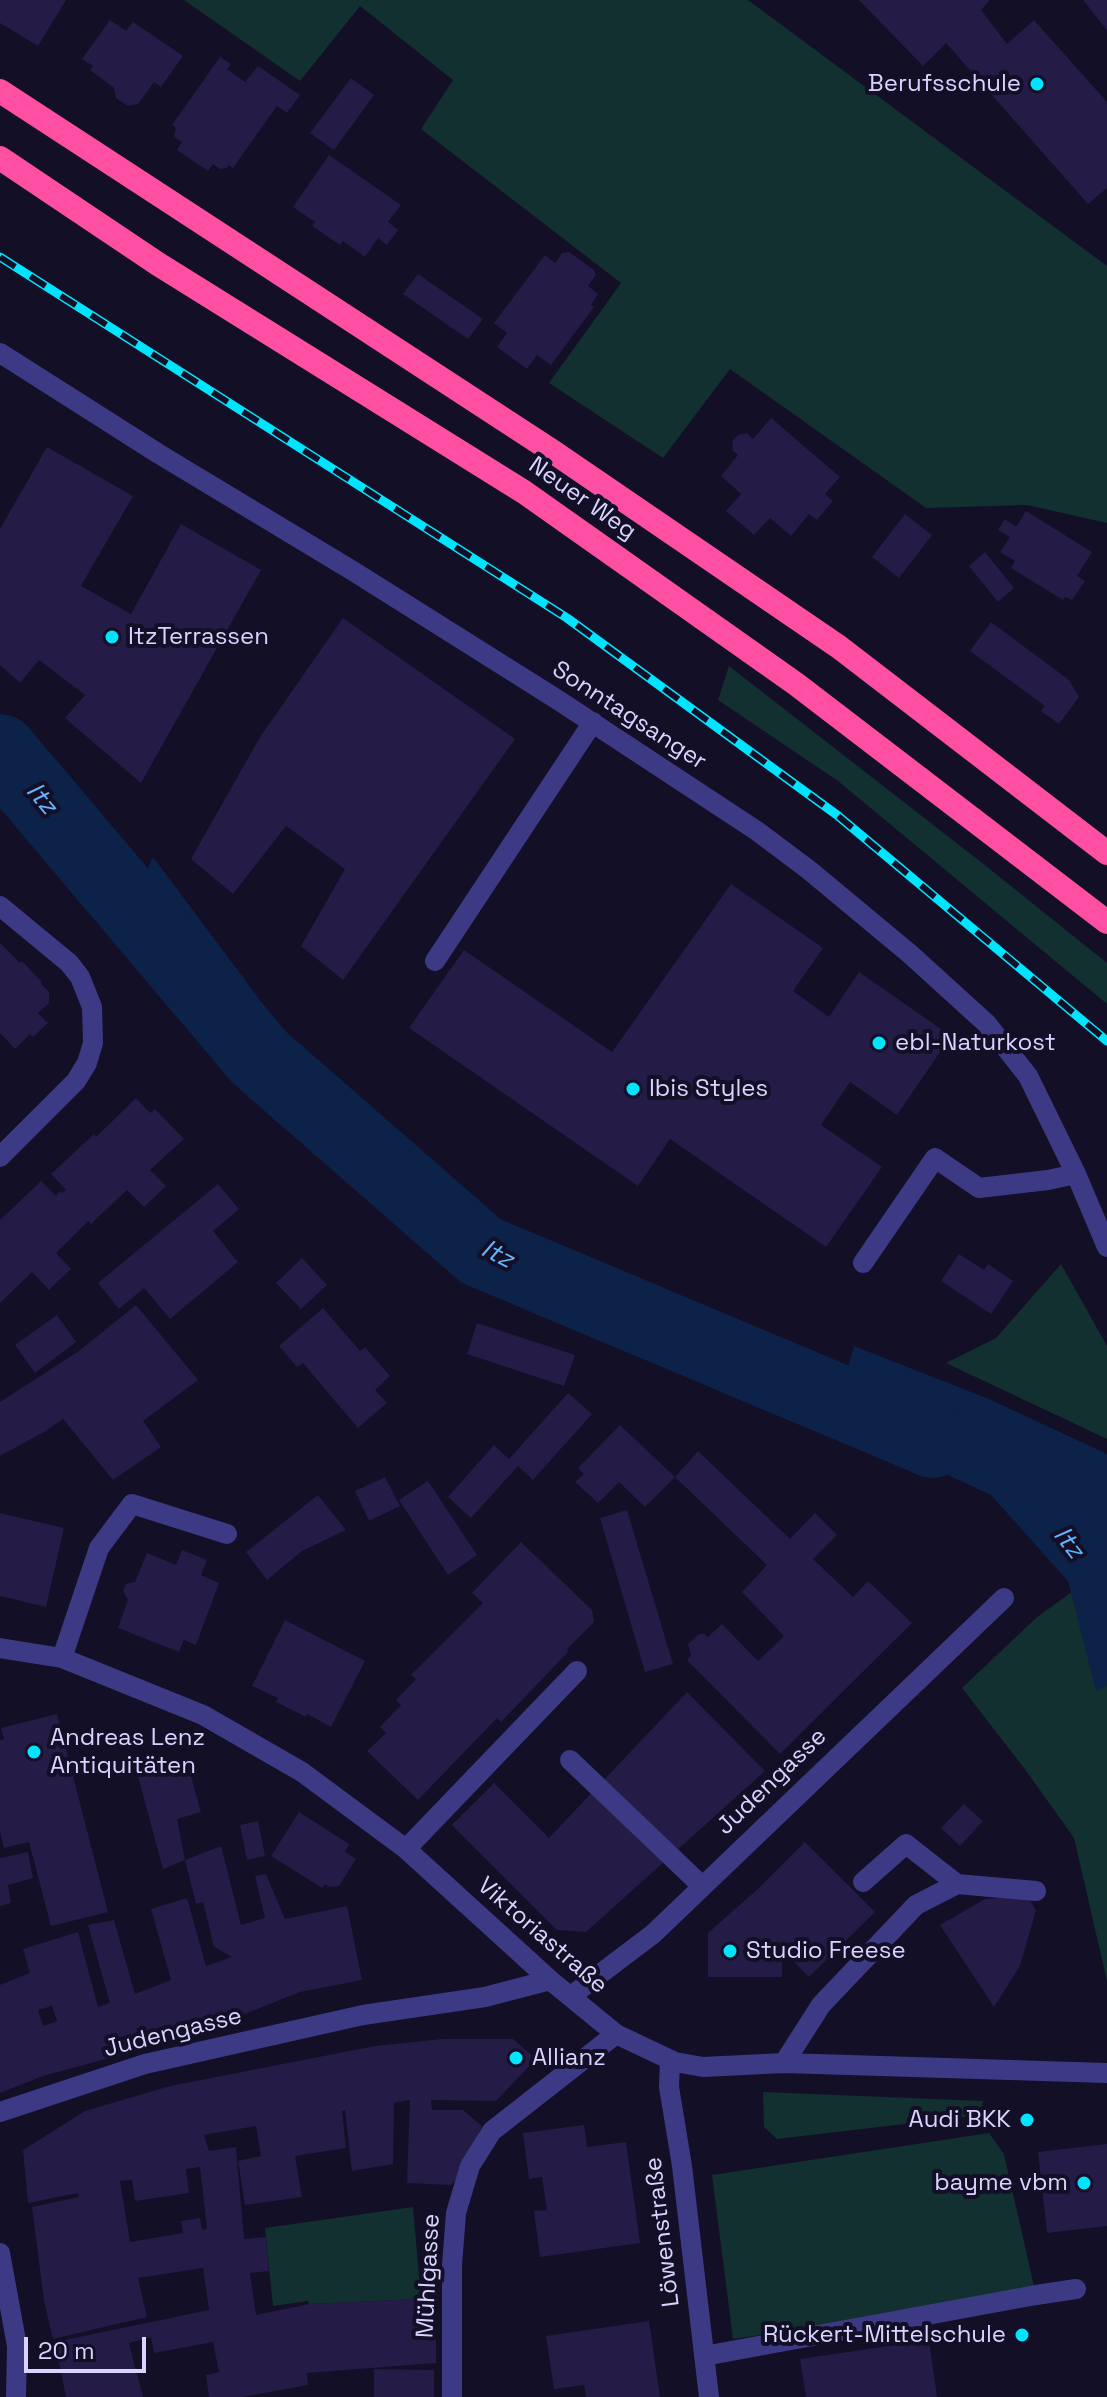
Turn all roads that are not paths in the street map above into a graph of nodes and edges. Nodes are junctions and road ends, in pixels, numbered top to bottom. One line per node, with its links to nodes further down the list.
1 (0, 91): 5 (highway, Neuer Weg)
2 (0, 158): 7 (highway, Neuer Weg)
3 (0, 353): 4 (street, Sonntagsanger)
4 (593, 722): 8 (street); 10 (street, Sonntagsanger)
5 (1107, 853)
6 (0, 906): 9 (street)
7 (1107, 922)
8 (435, 961)
9 (0, 1157)
10 (1076, 1174): 11 (street, Sonntagsanger); 12 (street)
11 (1107, 1247)
12 (863, 1263)
13 (227, 1534): 16 (street)
14 (1004, 1598): 22 (street, Judengasse)
15 (0, 1648): 16 (street, Viktoriastraße)
16 (62, 1658): 19 (street, Viktoriastraße)
17 (577, 1671): 19 (street)
18 (570, 1760): 22 (street)
19 (406, 1849): 24 (street, Viktoriastraße)
20 (863, 1882): 21 (street)
21 (957, 1884): 23 (street); 28 (street)
22 (702, 1886): 25 (street, Judengasse)
23 (1036, 1891)
24 (550, 1980): 25 (street, Viktoriastraße); 30 (street, Judengasse)
25 (571, 1996): 26 (street, Viktoriastraße)
26 (616, 2034): 27 (street, Viktoriastraße); 36 (street, Mühlgasse)
27 (670, 2060): 28 (street, Viktoriastraße); 34 (street, Löwenstraße)
28 (784, 2063): 29 (street, Viktoriastraße)
29 (1107, 2073)
30 (0, 2112)
31 (0, 2253): 33 (street)
32 (1076, 2289): 34 (street)
33 (8, 2348): 35 (street)
34 (704, 2356): 37 (street, Löwenstraße)
35 (16, 2397)
36 (452, 2397)
37 (709, 2397)

